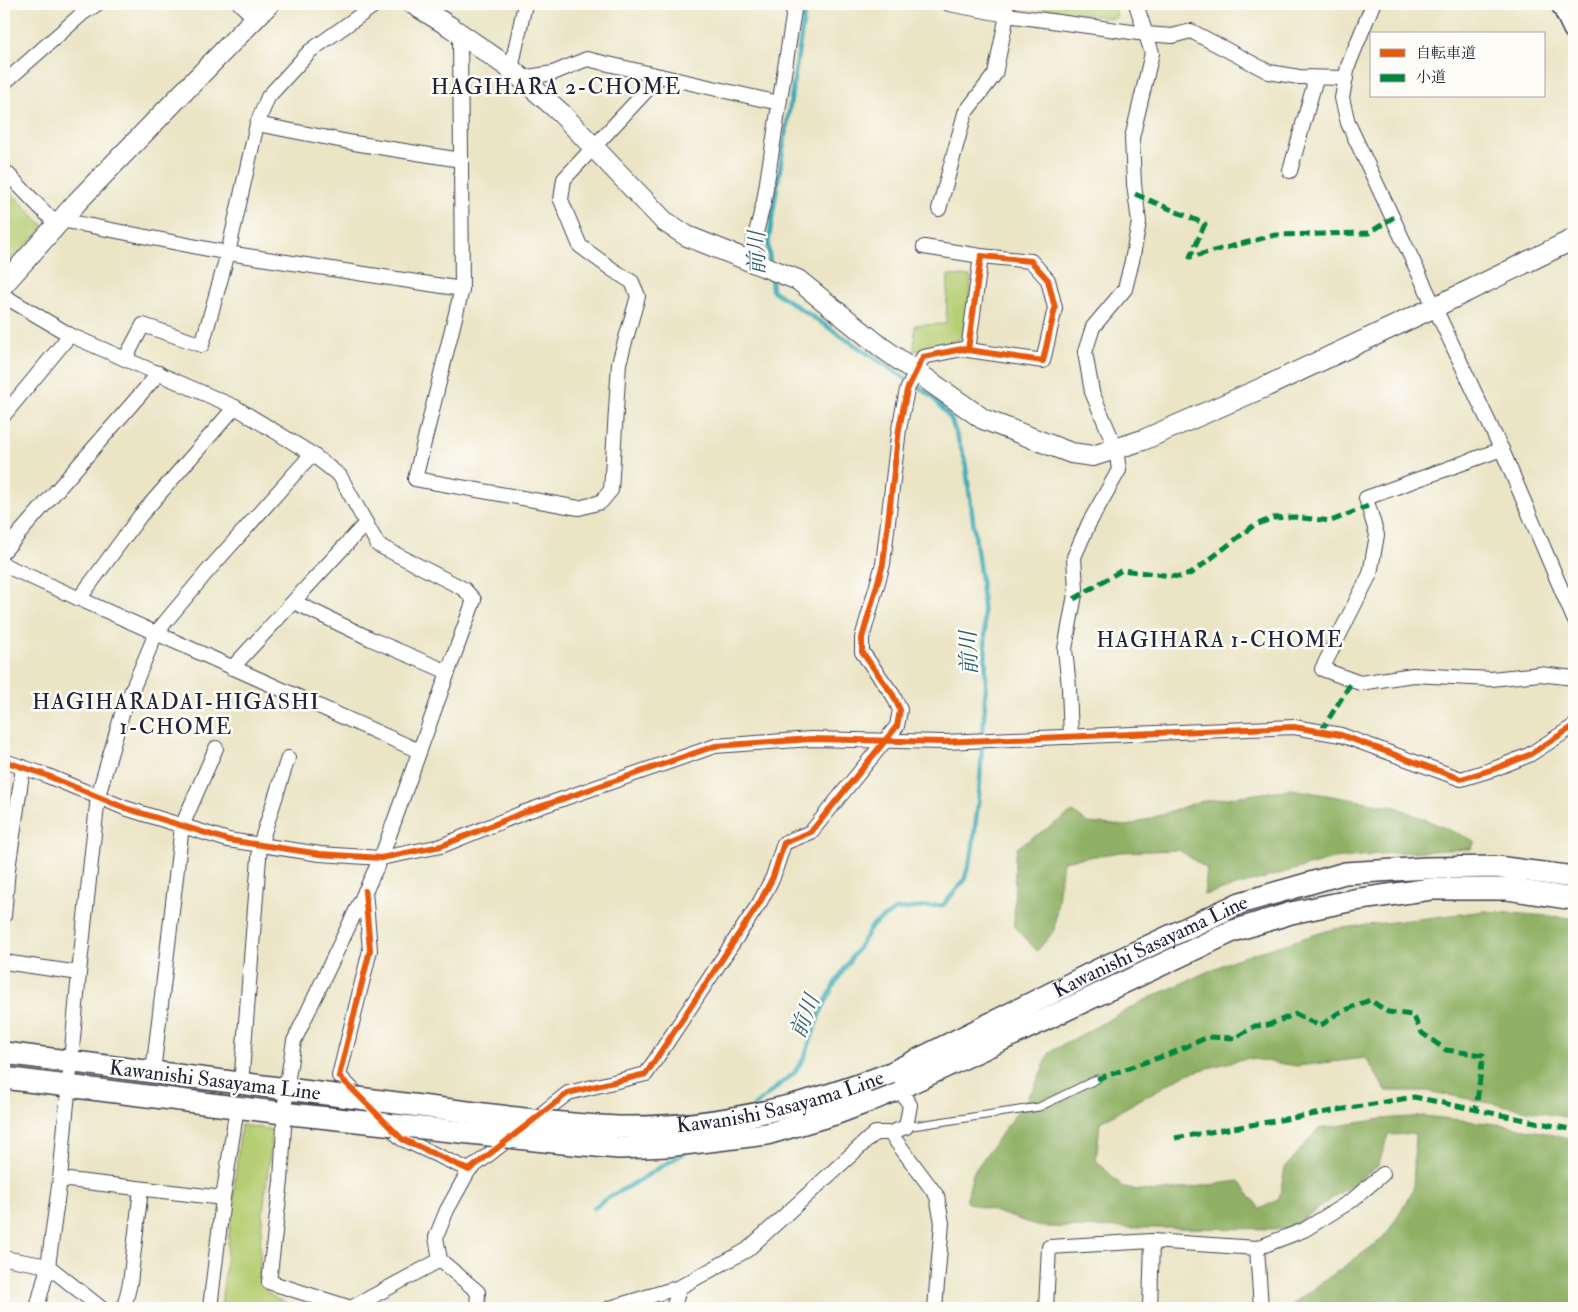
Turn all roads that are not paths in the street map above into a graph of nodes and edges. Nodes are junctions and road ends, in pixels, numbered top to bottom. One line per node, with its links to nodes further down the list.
1 (97, 4): 21 (street)
2 (240, 4): 13 (street)
3 (269, 4): 13 (street)
4 (376, 4): 23 (street)
5 (524, 4): 17 (street)
6 (795, 4): 22 (street)
7 (949, 4): 12 (street)
8 (1136, 4): 16 (street)
9 (1373, 4): 20 (street)
10 (1562, 4): 14 (main road)
11 (420, 5): 15 (street)
12 (1008, 9): 16 (street); 28 (street)
13 (255, 18): 29 (street)
14 (1574, 29)
15 (460, 34): 17 (street); 25 (street)
16 (1146, 34): 19 (street); 46 (street)
17 (517, 74): 18 (street); 24 (street)
18 (660, 76): 22 (street); 24 (street)
19 (1316, 78): 20 (street); 27 (street)
20 (1346, 78): 38 (street)
21 (4, 82)
22 (779, 103): 34 (street)
23 (256, 124): 25 (street); 32 (street)
24 (594, 147): 34 (street); 36 (street)
25 (461, 160): 36 (street)
26 (4, 170): 29 (street)
27 (1290, 171)
28 (939, 209)
29 (59, 222): 32 (street); 35 (street)
30 (1574, 239): 38 (street)
31 (924, 246): 33 (street)
32 (228, 253): 36 (street); 41 (street)
33 (981, 256): 40 (street); 40 (street)
34 (748, 261): 42 (street)
35 (4, 284)
36 (462, 289)
37 (4, 296): 39 (street)
38 (1435, 307): 46 (street); 47 (street)
39 (70, 335): 41 (street); 45 (street)
40 (968, 350): 42 (street)
41 (125, 359): 43 (street)
42 (916, 371): 46 (street); 61 (street)
43 (159, 374): 44 (street); 50 (street)
44 (235, 407): 48 (street); 52 (street)
45 (4, 415)
46 (1116, 449): 60 (street)
47 (1502, 449): 54 (street); 58 (street)
48 (312, 454): 49 (street); 55 (street)
49 (366, 523): 53 (street); 57 (street)
50 (4, 551)
51 (4, 565): 52 (street)
52 (79, 599): 55 (street)
53 (294, 602): 56 (street); 57 (street)
54 (1574, 619)
55 (156, 633): 56 (street); 67 (street)
56 (232, 668): 63 (street)
57 (448, 672): 63 (street)
58 (1574, 678)
59 (1574, 726): 60 (street)
60 (1071, 737): 61 (street)
61 (886, 739): 70 (street); 90 (street)
62 (216, 748): 68 (street)
63 (419, 751): 70 (street)
64 (288, 758): 69 (street)
65 (4, 761): 66 (street)
66 (23, 767): 67 (street); 74 (street)
67 (98, 796): 68 (street); 76 (street)
68 (182, 826): 69 (street); 79 (street)
69 (260, 845): 70 (street); 83 (street)
70 (381, 858): 72 (street)
71 (1574, 877): 82 (main road, Kawanishi Sasayama Line)
72 (365, 891): 85 (street); 90 (street)
73 (1574, 899): 82 (main road, Kawanishi Sasayama Line)
74 (4, 916)
75 (4, 962): 76 (street)
76 (79, 973): 78 (street)
77 (4, 1054): 78 (main road, Kawanishi Sasayama Line)
78 (70, 1062): 79 (main road, Kawanishi Sasayama Line); 84 (street)
79 (153, 1072): 83 (main road, Kawanishi Sasayama Line)
80 (4, 1078): 84 (main road, Kawanishi Sasayama Line)
81 (1096, 1079): 88 (lane)
82 (894, 1081): 85 (main road, Kawanishi Sasayama Line, bridge); 87 (main road, Kawanishi Sasayama Line, bridge); 88 (street)
83 (241, 1084): 85 (main road, Kawanishi Sasayama Line)
84 (69, 1086): 86 (main road, Kawanishi Sasayama Line); 92 (street)
85 (291, 1090): 87 (street)
86 (237, 1107): 87 (main road, Kawanishi Sasayama Line); 94 (street)
87 (288, 1114): 105 (street)
88 (906, 1127): 89 (street)
89 (890, 1133): 100 (street); 109 (street)
90 (469, 1170): 98 (street)
91 (1383, 1174): 96 (street)
92 (60, 1178): 93 (street); 99 (street)
93 (141, 1188): 94 (street); 103 (street)
94 (223, 1198): 104 (street)
95 (1152, 1241): 96 (street); 110 (street); 111 (street)
96 (1258, 1248): 112 (street)
97 (4, 1258): 99 (street)
98 (440, 1260): 105 (street); 106 (street)
99 (48, 1266): 101 (street); 102 (street)
100 (680, 1287): 107 (street); 108 (street)
101 (36, 1308)
102 (101, 1308)
103 (124, 1308)
104 (210, 1308)
105 (351, 1308)
106 (477, 1308)
107 (610, 1308)
108 (673, 1308)
109 (935, 1308)
110 (1046, 1308)
111 (1150, 1308)
112 (1261, 1308)

